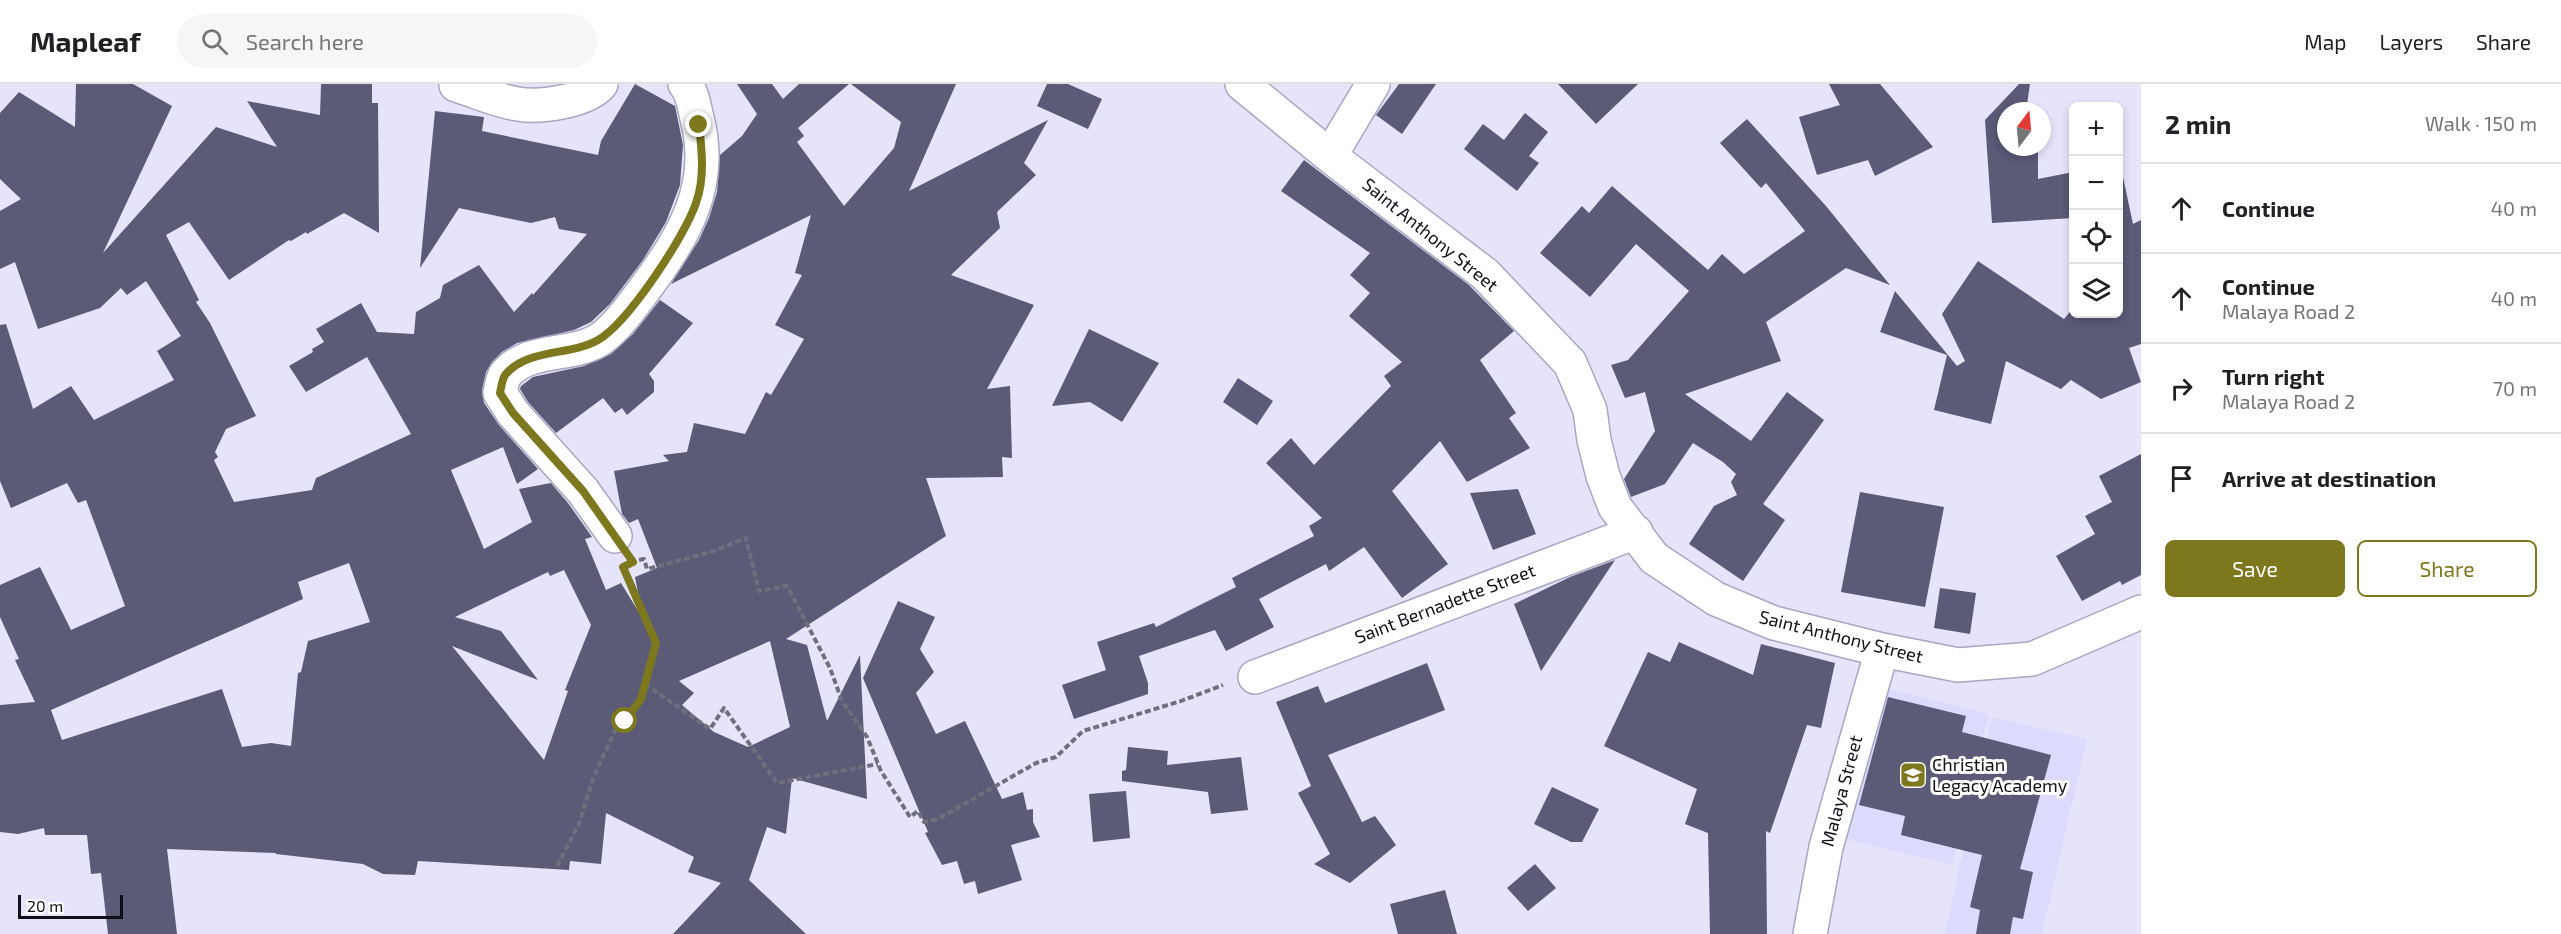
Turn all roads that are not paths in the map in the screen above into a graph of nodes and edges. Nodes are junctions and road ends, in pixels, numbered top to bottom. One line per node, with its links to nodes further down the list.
1 (601, 84): 5 (street)
2 (685, 84): 8 (street)
3 (1242, 84): 6 (street, Saint Anthony Street)
4 (1373, 84): 6 (street)
5 (456, 85)
6 (1330, 156): 7 (street, Saint Anthony Street)
7 (1636, 532): 10 (street, Saint Anthony Street); 11 (street, Saint Bernadette Street)
8 (615, 536)
9 (2141, 612): 10 (street, Saint Anthony Street)
10 (1882, 650): 12 (street, Malaya Street)
11 (1255, 677)
12 (1810, 934)

